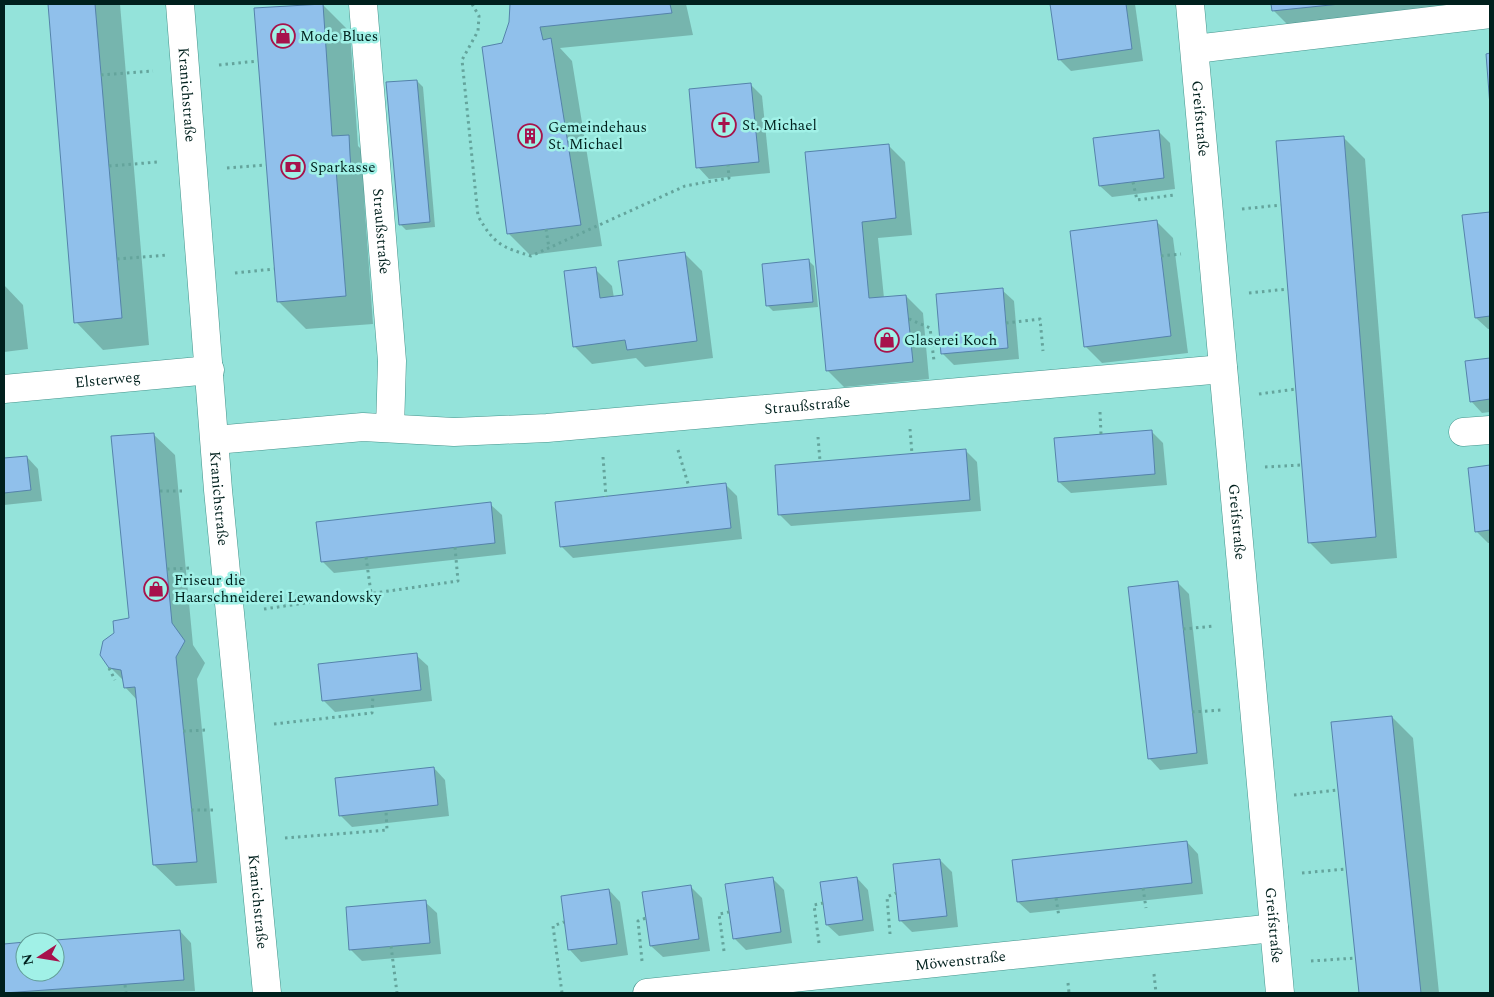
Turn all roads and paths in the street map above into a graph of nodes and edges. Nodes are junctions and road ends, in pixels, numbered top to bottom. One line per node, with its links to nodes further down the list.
1 (180, 4): 8 (street, Kranichstraße)
2 (363, 4): 30 (street, Straußstraße)
3 (472, 4): 18 (path)
4 (1190, 4): 6 (street, Greifstraße)
5 (1490, 14): 6 (street)
6 (1195, 49): 15 (street, Greifstraße)
7 (258, 61): 8 (path)
8 (185, 68): 9 (path); 10 (street, Kranichstraße)
9 (101, 75)
10 (193, 165): 11 (path); 13 (path); 20 (street, Kranichstraße)
11 (266, 165)
12 (728, 165): 18 (path)
13 (109, 166)
14 (1133, 182): 15 (path)
15 (1208, 202): 16 (path); 24 (street, Greifstraße)
16 (1281, 205)
17 (546, 229): 18 (path)
18 (548, 248)
19 (117, 259): 20 (path)
20 (201, 264): 21 (path); 25 (street, Kranichstraße)
21 (274, 269)
22 (909, 319): 28 (path)
23 (1006, 323): 26 (path)
24 (1223, 369): 26 (street, Straußstraße); 44 (street, Greifstraße)
25 (210, 370): 27 (street, Elsterweg); 33 (street, Kranichstraße)
26 (1046, 384): 28 (street, Straußstraße)
27 (4, 389)
28 (937, 394): 29 (street, Straußstraße)
29 (600, 423): 30 (street, Straußstraße); 34 (path)
30 (390, 428): 33 (street, Straußstraße)
31 (1490, 430): 32 (street)
32 (1463, 432)
33 (215, 440): 38 (street, Kranichstraße)
34 (606, 497)
35 (455, 547): 37 (path)
36 (366, 557): 37 (path)
37 (370, 593): 38 (path)
38 (231, 614): 42 (street, Kranichstraße)
39 (109, 668): 40 (path)
40 (115, 680)
41 (373, 695): 42 (path)
42 (242, 728): 46 (street, Kranichstraße)
43 (1338, 790): 44 (path)
44 (1262, 799): 48 (street, Greifstraße)
45 (386, 811): 46 (path)
46 (252, 840): 64 (street, Kranichstraße)
47 (1346, 869): 48 (path)
48 (1269, 875): 54 (street, Greifstraße)
49 (896, 893): 59 (path)
50 (823, 903): 60 (path)
51 (729, 912): 62 (path)
52 (646, 918): 58 (path)
53 (564, 922): 66 (path)
54 (1274, 928): 57 (street, Greifstraße); 59 (street, Möwenstraße)
55 (391, 946): 65 (path)
56 (1356, 958): 57 (path)
57 (1277, 964): 68 (street, Greifstraße)
58 (642, 966)
59 (893, 968): 60 (street, Möwenstraße)
60 (824, 975): 62 (street, Möwenstraße)
61 (125, 985): 63 (path)
62 (728, 985): 67 (street, Möwenstraße)
63 (126, 993)
64 (267, 993)
65 (397, 993)
66 (562, 993)
67 (647, 993)
68 (1280, 993)

